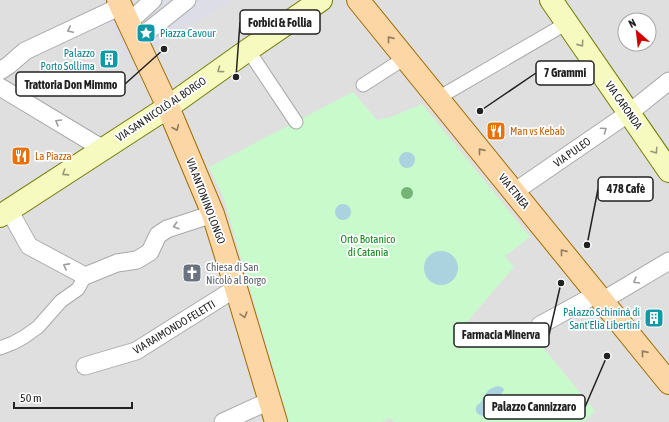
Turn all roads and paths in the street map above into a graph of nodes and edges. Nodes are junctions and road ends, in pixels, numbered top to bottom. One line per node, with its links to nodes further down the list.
1 (187, 0): 8 (street)
2 (321, 0): 9 (main road, VIA SAN NICOLÒ AL BORGO)
3 (358, 0): 10 (main road, VIA ETNEA, one-way to 3)
4 (551, 0): 7 (main road, VIA CARONDA)
5 (150, 3): 6 (street); 8 (street)
6 (126, 23): 8 (street); 11 (street, one-way to 11); 16 (main road, VIA ANTONINO LONGO)
7 (567, 23): 15 (street); 17 (main road, VIA CARONDA, one-way to 17)
8 (157, 24)
9 (248, 50): 16 (main road, VIA SAN NICOLÒ AL BORGO, one-way to 16); 18 (street)
10 (405, 58): 13 (street); 15 (main road, VIA ETNEA)
11 (0, 71)
12 (669, 81): 17 (street, VIA PULEO)
13 (363, 85)
14 (0, 87): 19 (street, one-way to 14)
15 (438, 98): 21 (main road, VIA ETNEA, one-way to 15)
16 (168, 107): 19 (main road, VIA SAN NICOLÒ AL BORGO); 23 (main road, VIA ANTONINO LONGO, one-way to 23)
17 (629, 113): 20 (main road, VIA CARONDA, one-way to 20); 21 (street, VIA PULEO, one-way to 17)
18 (296, 122)
19 (103, 148): 22 (main road, VIA SAN NICOLÒ AL BORGO, one-way to 22)
20 (669, 171)
21 (514, 192): 27 (main road, VIA ETNEA, one-way to 21)
22 (4, 214): 25 (street, one-way to 22)
23 (213, 214): 25 (street, one-way to 25); 26 (main road, VIA ANTONINO LONGO)
24 (669, 261): 27 (street, one-way to 27)
25 (85, 276): 29 (street)
26 (236, 288): 30 (street, VIA RAIMONDO FELETTI); 32 (main road, VIA ANTONINO LONGO, one-way to 32)
27 (600, 297): 28 (street); 31 (main road, VIA ETNEA, one-way to 27)
28 (540, 325)
29 (0, 348)
30 (85, 366)
31 (669, 383)
32 (269, 401): 33 (street); 34 (main road, VIA ANTONINO LONGO)
33 (223, 422)
34 (276, 422)

